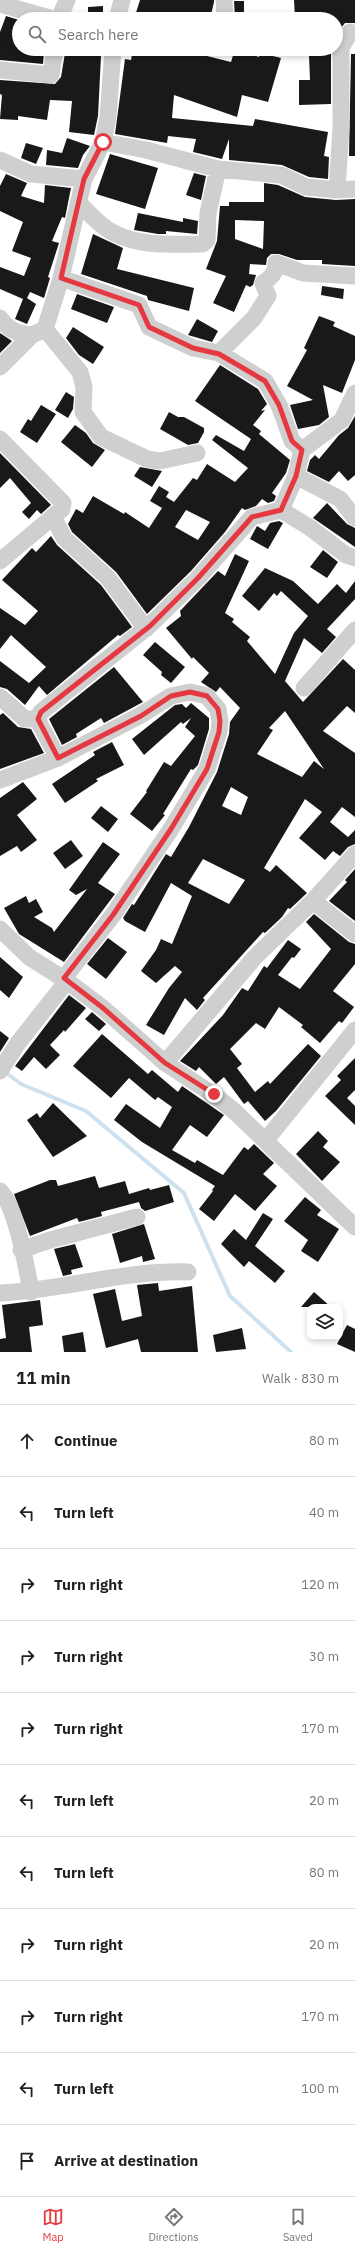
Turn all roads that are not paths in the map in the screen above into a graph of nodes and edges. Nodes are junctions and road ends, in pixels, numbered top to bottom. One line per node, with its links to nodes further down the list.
1 (67, 0): 6 (street)
2 (122, 0): 7 (street)
3 (224, 0): 8 (street)
4 (3, 7): 5 (street)
5 (24, 12)
6 (62, 12)
7 (119, 12)
8 (225, 12)
9 (344, 37): 19 (street)
10 (54, 56): 12 (street)
11 (112, 56): 13 (street)
12 (0, 70)
13 (103, 142): 16 (street); 17 (street)
14 (0, 147): 15 (street)
15 (4, 162): 17 (street)
16 (218, 169): 19 (street); 20 (street)
17 (84, 179): 20 (street)
18 (355, 189): 19 (street)
19 (337, 190)
20 (78, 203): 22 (street)
21 (355, 276): 25 (street)
22 (61, 278): 24 (street); 25 (street)
23 (0, 318): 24 (street)
24 (39, 332): 26 (street); 30 (street)
25 (219, 354): 29 (street)
26 (0, 367)
27 (355, 393): 29 (street)
28 (0, 439): 33 (street)
29 (302, 450): 31 (street)
30 (197, 453)
31 (296, 476): 32 (street); 34 (street)
32 (281, 510): 35 (street); 37 (street)
33 (53, 516): 36 (street); 37 (street)
34 (355, 518)
35 (355, 558)
36 (0, 561)
37 (146, 629): 41 (street)
38 (355, 630): 39 (street)
39 (304, 688)
40 (0, 697): 41 (street)
41 (38, 719): 42 (street)
42 (58, 758): 43 (street); 48 (street)
43 (0, 780)
44 (355, 854): 45 (street)
45 (313, 901): 47 (street); 50 (street)
46 (0, 929): 48 (street)
47 (355, 934)
48 (65, 979): 50 (street); 51 (street)
49 (355, 1030): 52 (street)
50 (165, 1063): 52 (street)
51 (0, 1071)
52 (266, 1140): 55 (street)
53 (0, 1191): 56 (street)
54 (137, 1217): 56 (street)
55 (355, 1227)
56 (21, 1250): 58 (street)
57 (188, 1272): 58 (street)
58 (31, 1292): 59 (street)
59 (0, 1293)

